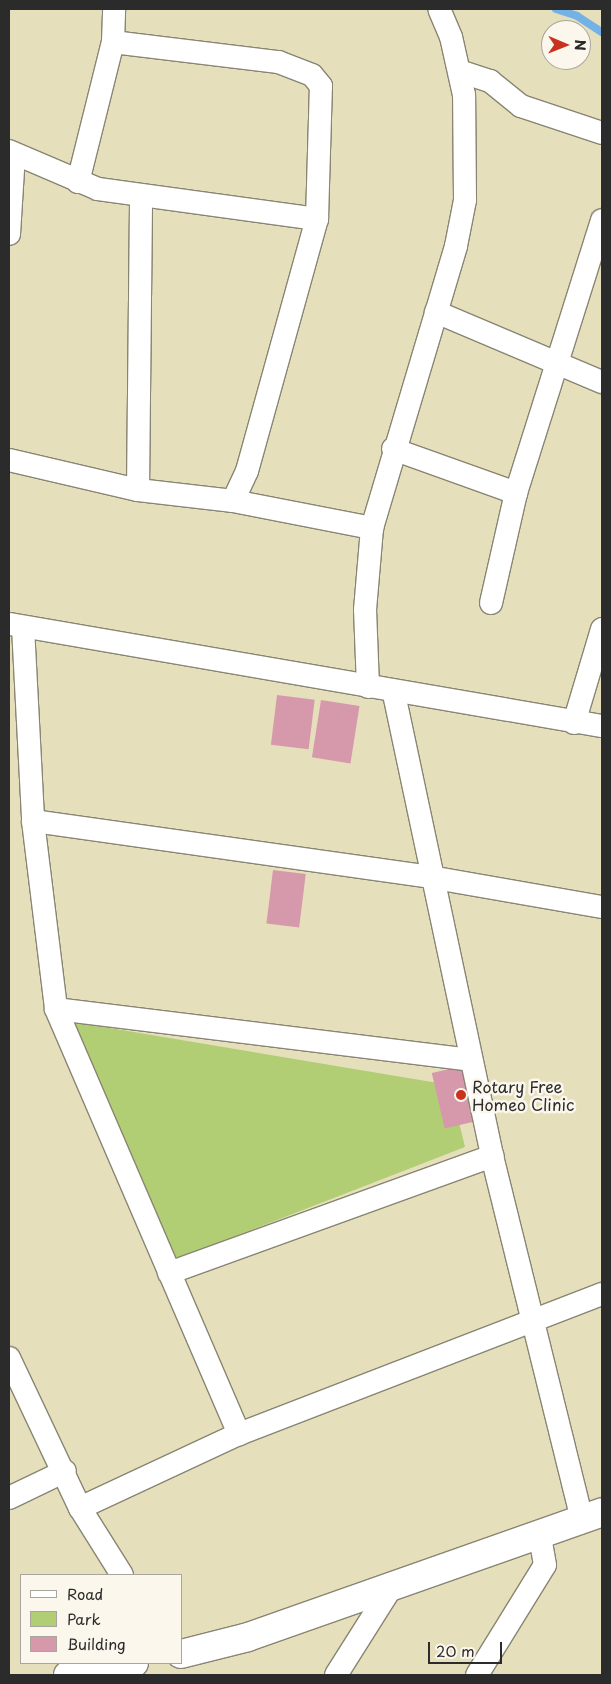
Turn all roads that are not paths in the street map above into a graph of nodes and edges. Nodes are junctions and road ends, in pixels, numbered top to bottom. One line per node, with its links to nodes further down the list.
1 (114, 9): 3 (street)
2 (439, 9): 4 (street)
3 (113, 42): 7 (street); 9 (street)
4 (459, 71): 5 (street); 12 (street)
5 (602, 132)
6 (11, 152): 7 (street); 11 (street)
7 (78, 182): 8 (street)
8 (141, 195): 9 (street); 17 (street)
9 (317, 219): 19 (street)
10 (602, 220): 13 (street)
11 (9, 234)
12 (436, 312): 13 (street); 15 (street)
13 (556, 361): 14 (street); 18 (street)
14 (602, 382)
15 (393, 449): 18 (street); 20 (street)
16 (9, 460): 17 (street)
17 (138, 490): 19 (street)
18 (516, 493): 21 (street)
19 (233, 501): 20 (street)
20 (372, 528): 24 (street)
21 (491, 603)
22 (16, 625): 24 (street); 28 (street)
23 (602, 629): 26 (street)
24 (368, 687): 25 (street)
25 (394, 694): 26 (street); 29 (street)
26 (574, 723): 27 (street)
27 (602, 726)
28 (33, 821): 29 (street); 31 (street)
29 (430, 877): 30 (street); 32 (street)
30 (602, 907)
31 (56, 1009): 32 (street); 34 (street)
32 (470, 1060): 33 (street)
33 (492, 1156): 34 (street); 36 (street)
34 (169, 1273): 38 (street)
35 (602, 1294): 36 (street)
36 (534, 1320): 38 (street); 42 (street)
37 (10, 1365): 39 (street)
38 (239, 1434): 41 (street)
39 (66, 1471): 40 (street); 41 (street)
40 (9, 1498)
41 (80, 1508): 44 (street)
42 (592, 1516): 43 (street)
43 (540, 1537): 45 (street); 50 (street)
44 (121, 1574)
45 (391, 1588): 46 (street); 49 (street)
46 (182, 1654)
47 (128, 1664): 48 (street)
48 (68, 1675)
49 (336, 1675)
50 (478, 1675)

